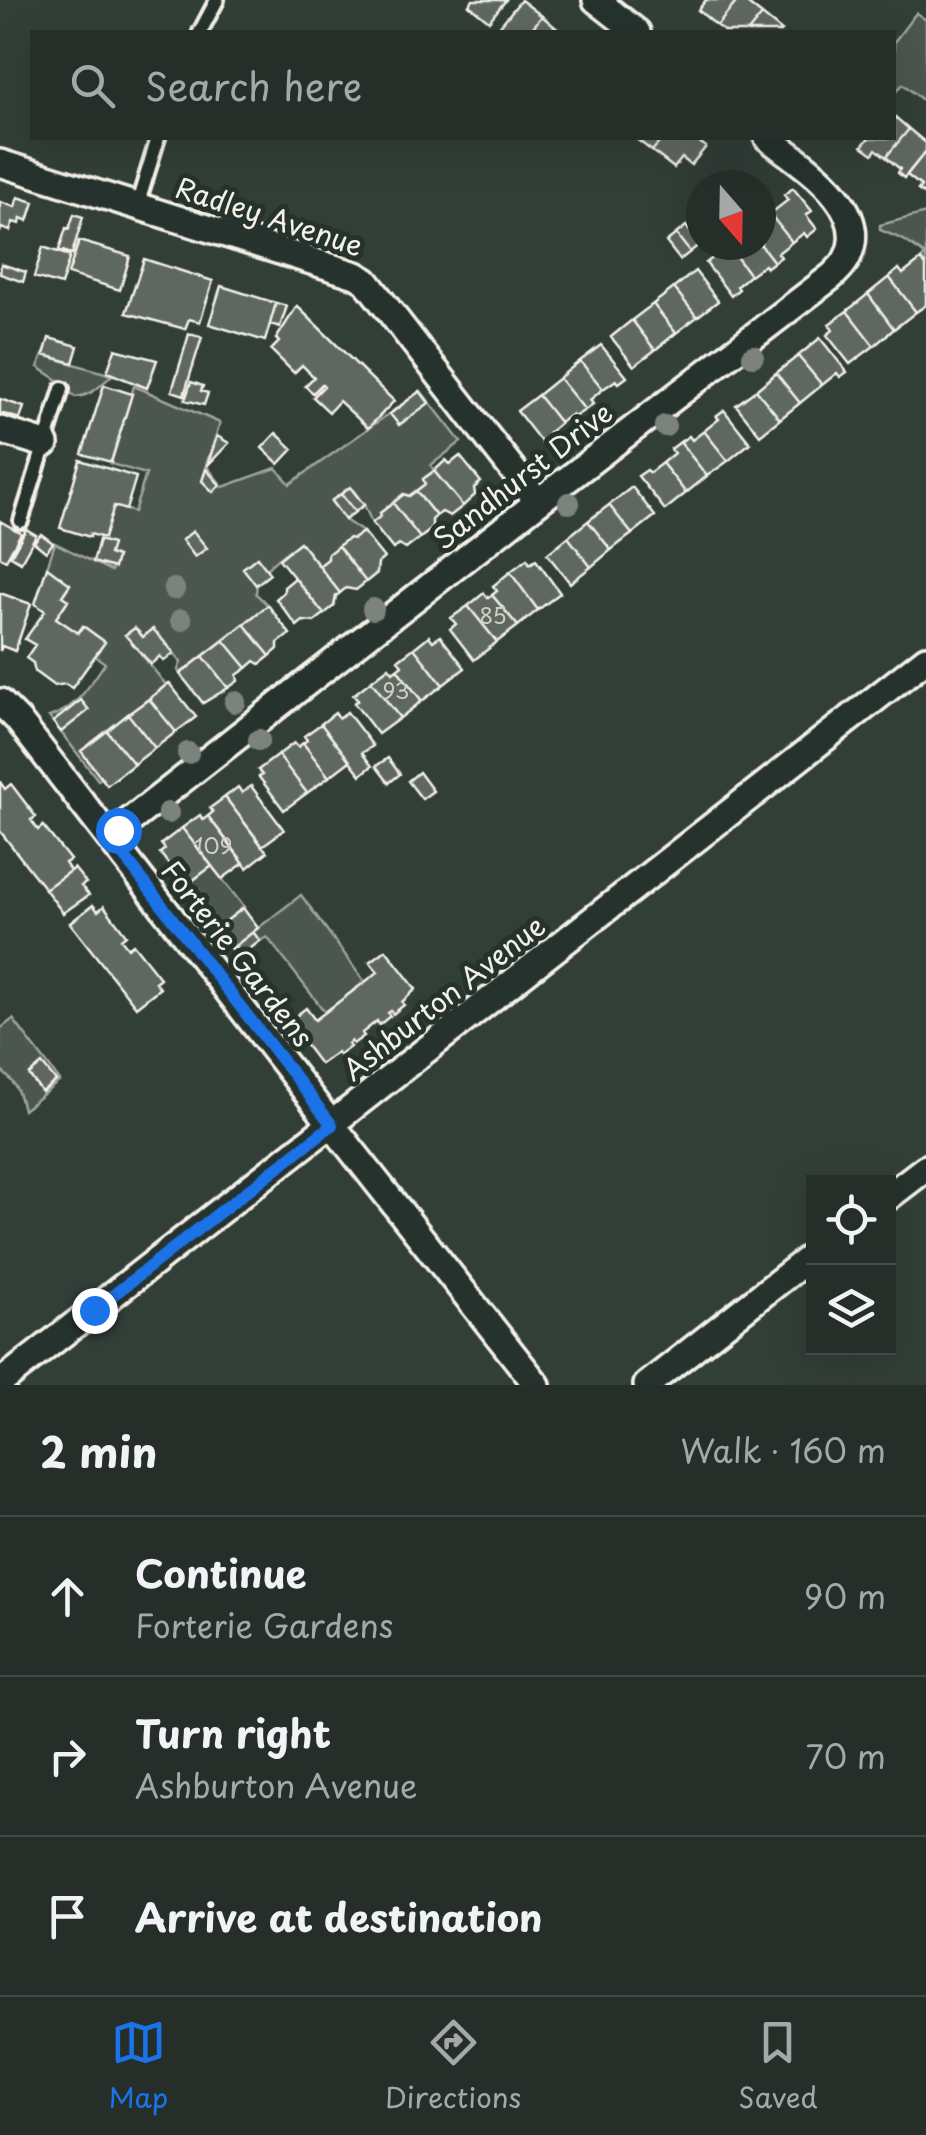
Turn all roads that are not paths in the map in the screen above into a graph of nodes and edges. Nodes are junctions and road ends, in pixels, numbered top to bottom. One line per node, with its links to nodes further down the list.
1 (216, 0): 3 (lane)
2 (596, 0): 4 (street)
3 (201, 30)
4 (634, 30)
5 (157, 140): 8 (lane)
6 (771, 140): 12 (street, Sandhurst Drive)
7 (0, 163): 8 (street, Radley Avenue)
8 (137, 206): 12 (street, Radley Avenue)
9 (62, 389): 11 (lane)
10 (0, 430): 11 (street)
11 (45, 444): 13 (lane)
12 (538, 502): 16 (street, Sandhurst Drive)
13 (21, 520)
14 (926, 659): 17 (street, Ashburton Avenue)
15 (0, 702): 16 (street, Forterie Gardens)
16 (109, 837): 17 (street, Forterie Gardens)
17 (332, 1125): 21 (street, Ashburton Avenue); 22 (street, Forterie Gardens)
18 (926, 1168): 19 (street)
19 (896, 1191)
20 (806, 1260): 23 (street)
21 (0, 1383)
22 (538, 1385)
23 (647, 1385)

